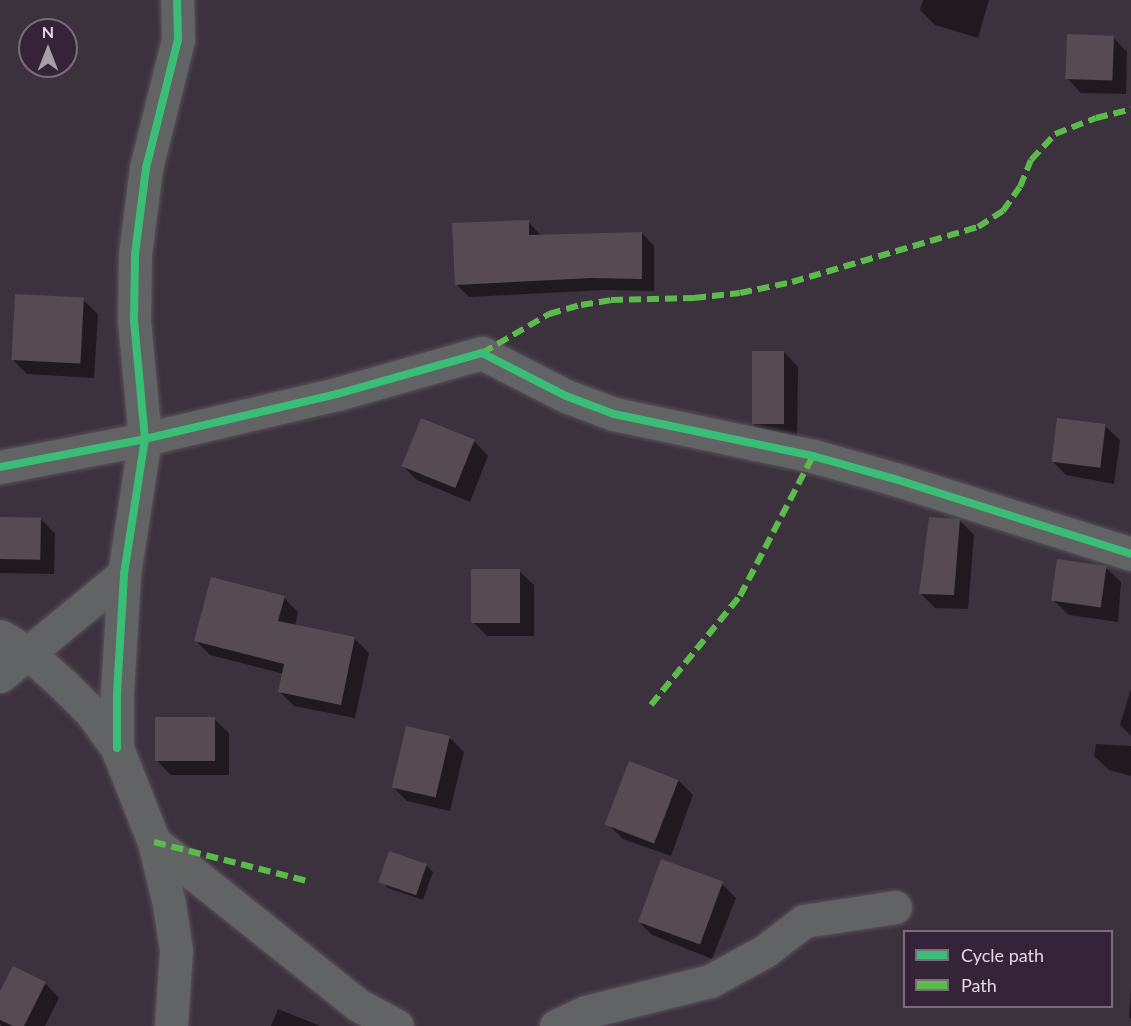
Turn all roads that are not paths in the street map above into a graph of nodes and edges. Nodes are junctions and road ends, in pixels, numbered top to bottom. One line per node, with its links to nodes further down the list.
1 (177, 0): 2 (street)
2 (145, 440): 3 (street); 4 (street); 5 (street)
3 (0, 467)
4 (1131, 554)
5 (124, 574): 7 (street); 9 (street)
6 (0, 636): 7 (street)
7 (28, 653): 8 (street); 9 (street)
8 (0, 676)
9 (117, 748): 10 (street)
10 (154, 842): 12 (street); 13 (street)
11 (895, 907): 14 (street)
12 (171, 1026)
13 (397, 1026)
14 (556, 1026)

